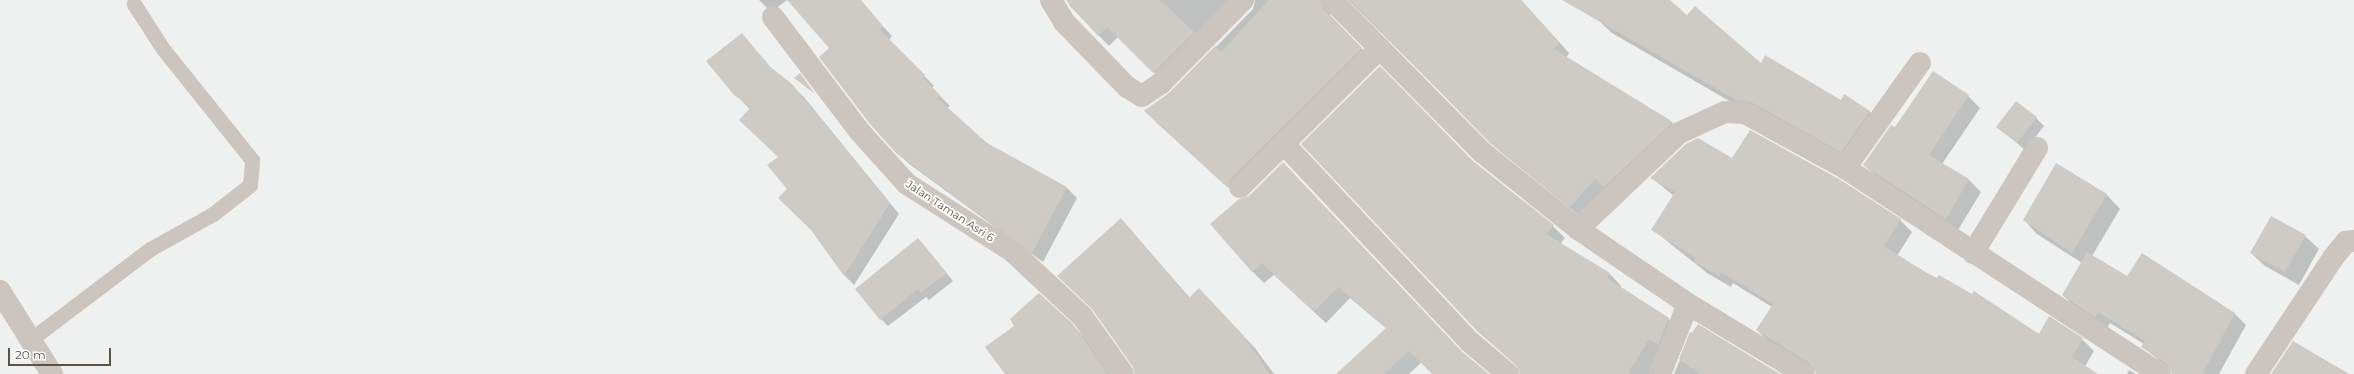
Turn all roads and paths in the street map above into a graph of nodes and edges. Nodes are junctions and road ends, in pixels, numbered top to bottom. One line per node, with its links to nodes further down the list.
1 (1051, 0): 2 (street)
2 (1243, 0)
3 (1332, 0): 6 (street)
4 (134, 4): 17 (lane)
5 (774, 17): 19 (street, Jalan Taman Asri 6)
6 (1380, 48): 8 (street); 12 (street)
7 (1920, 63): 10 (street)
8 (1284, 144): 11 (street); 20 (street)
9 (2037, 148): 14 (street)
10 (1845, 168): 12 (street); 14 (street)
11 (1240, 187)
12 (1578, 229): 16 (street)
13 (2354, 241): 24 (street)
14 (1973, 253): 23 (street)
15 (0, 291): 17 (street)
16 (1688, 304): 21 (street); 22 (street)
17 (30, 340): 18 (street)
18 (52, 374)
19 (1123, 374)
20 (1508, 374)
21 (1660, 374)
22 (1804, 374)
23 (2160, 374)
24 (2256, 374)

